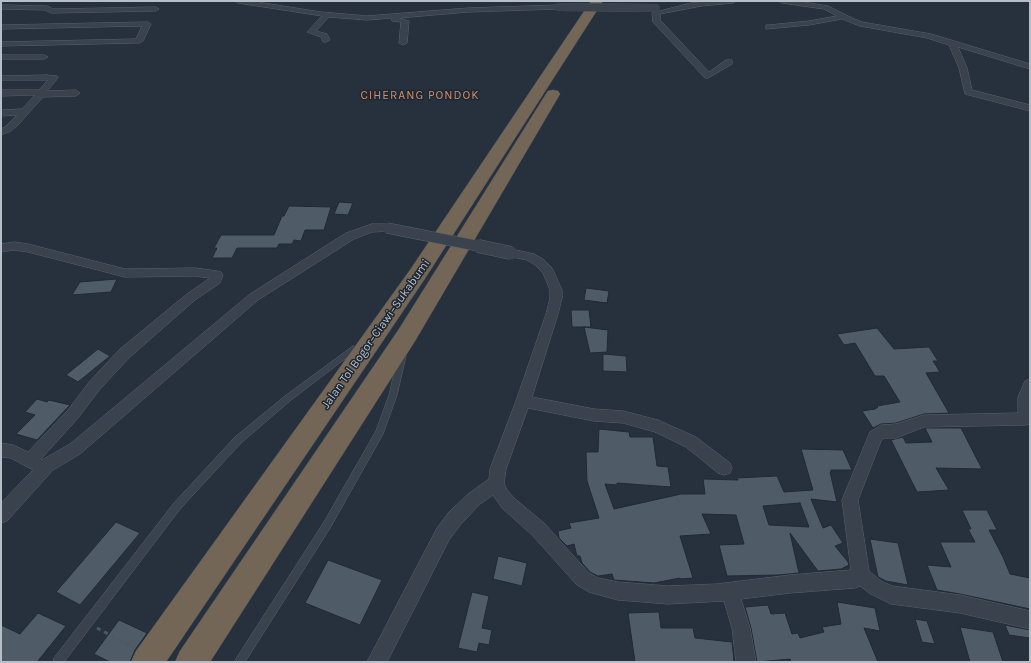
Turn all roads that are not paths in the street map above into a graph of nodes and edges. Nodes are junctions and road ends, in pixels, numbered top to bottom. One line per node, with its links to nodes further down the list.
1 (13, 1): 10 (street)
2 (238, 1): 11 (street)
3 (287, 1): 11 (street)
4 (547, 1): 13 (street)
5 (597, 1): 39 (highway, Jalan Tol Bogor–Ciawi–Sukabumi)
6 (610, 1): 38 (highway, Jalan Tol Bogor–Ciawi–Sukabumi)
7 (733, 1): 9 (street)
8 (782, 1): 17 (street)
9 (698, 5): 13 (street, bridge); 27 (street)
10 (2, 7): 14 (street)
11 (278, 7): 15 (street)
12 (156, 9): 14 (street)
13 (538, 9): 16 (street)
14 (43, 14): 19 (street)
15 (327, 14): 16 (street); 21 (street)
16 (392, 15): 23 (street)
17 (843, 17): 20 (street); 24 (street)
18 (1, 27): 19 (street)
19 (24, 27): 22 (street); 22 (street)
20 (769, 27)
21 (326, 40)
22 (1, 43)
23 (403, 43)
24 (952, 43): 28 (street); 33 (street)
25 (1, 57): 26 (street)
26 (44, 57)
27 (729, 62)
28 (1030, 67)
29 (1, 78): 31 (street)
30 (1, 93): 31 (street)
31 (42, 93): 32 (street); 34 (street)
32 (76, 93)
33 (1030, 108)
34 (23, 112): 35 (street); 36 (street)
35 (1, 113)
36 (1, 132)
37 (1, 248): 44 (street)
38 (407, 335): 54 (highway, Jalan Tol Bogor–Ciawi–Sukabumi); 55 (lane)
39 (364, 351): 52 (highway, Jalan Tol Bogor–Ciawi–Sukabumi); 53 (lane)
40 (1030, 385): 42 (street)
41 (523, 402): 45 (street, bridge); 46 (street); 47 (street)
42 (1028, 419): 49 (street)
43 (1, 450): 44 (street)
44 (29, 461): 45 (street)
45 (48, 465): 48 (street)
46 (724, 468)
47 (496, 483): 50 (street); 56 (street)
48 (1, 515)
49 (860, 575): 50 (street); 51 (street)
50 (730, 592): 57 (street)
51 (1030, 620)
52 (149, 659)
53 (58, 662)
54 (190, 662)
55 (239, 662)
56 (377, 662)
57 (746, 662)

